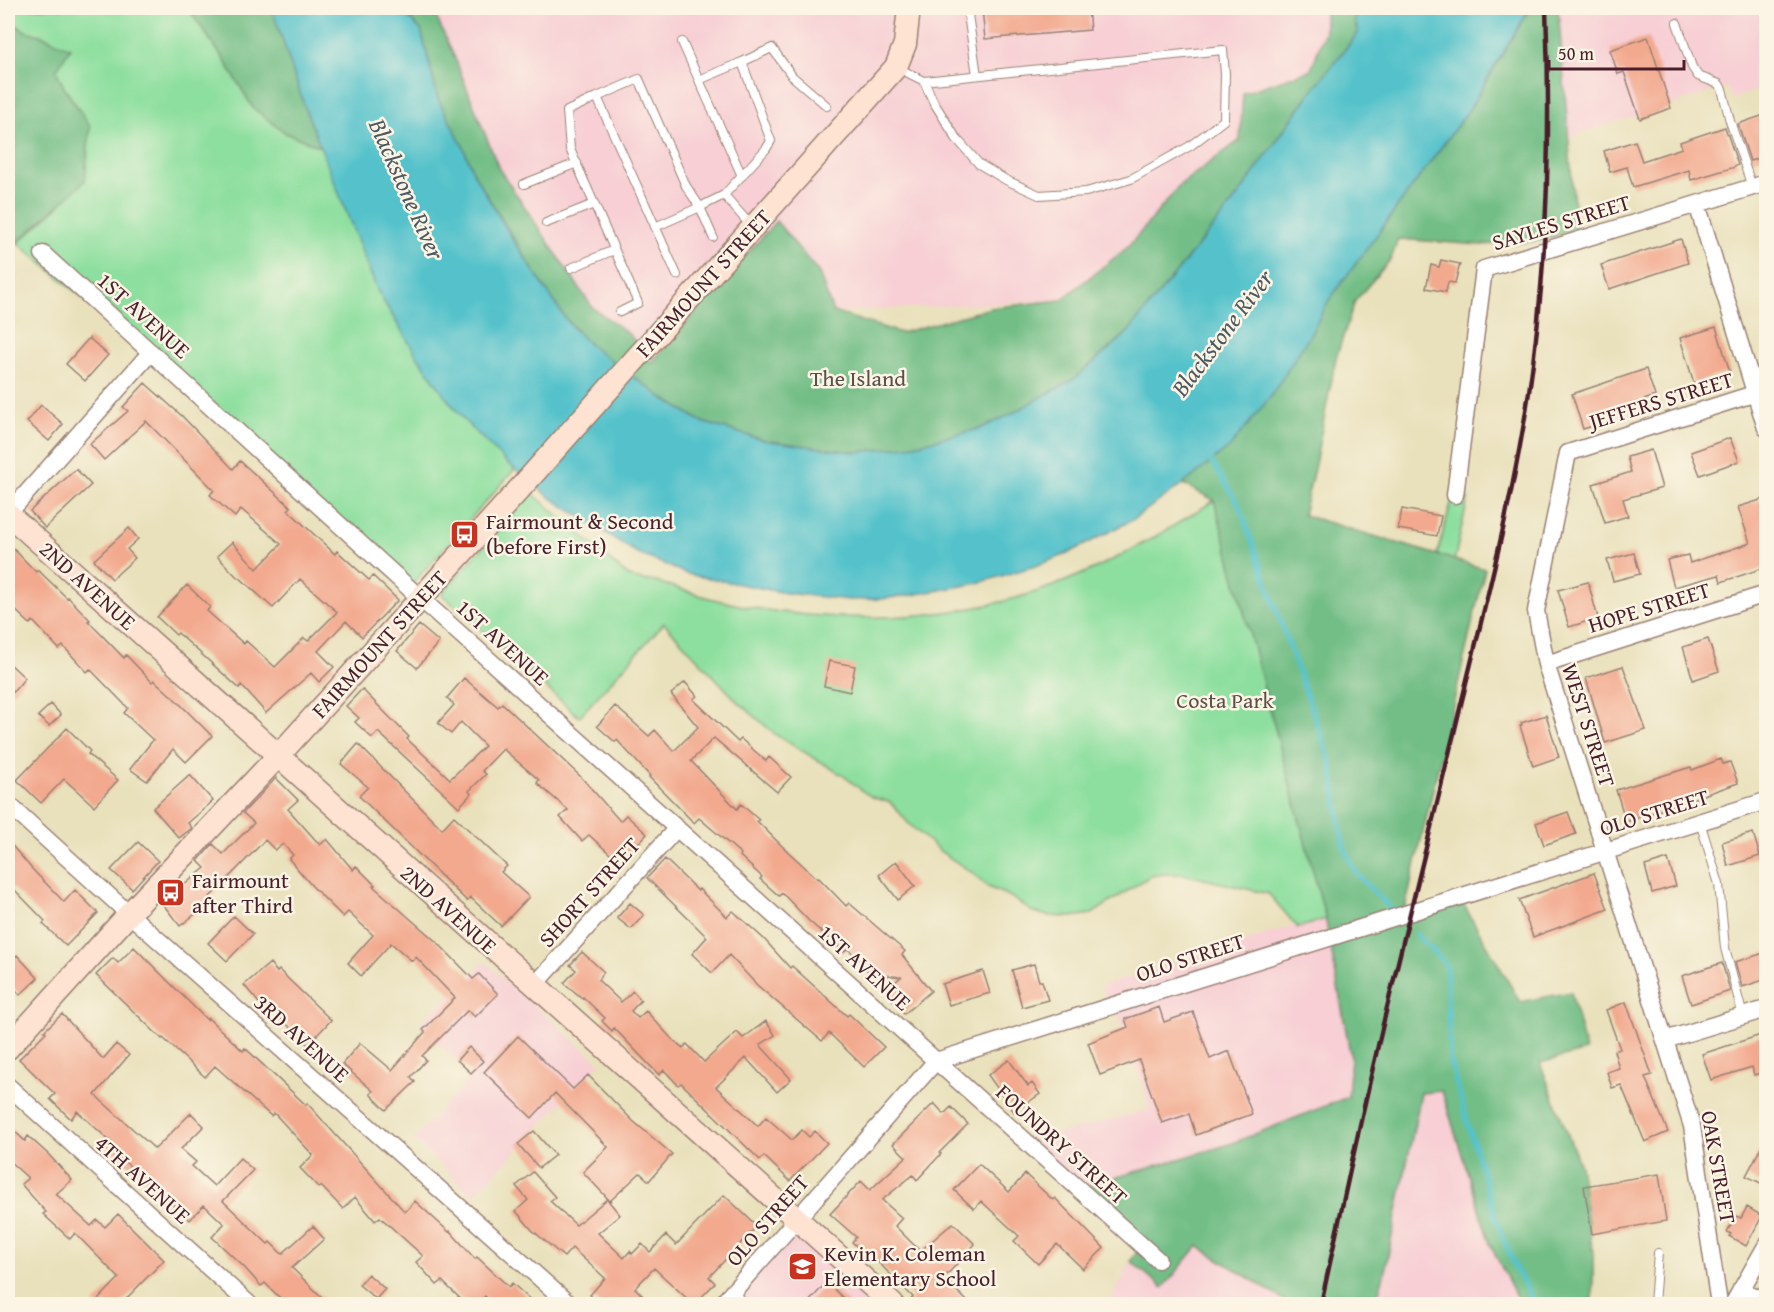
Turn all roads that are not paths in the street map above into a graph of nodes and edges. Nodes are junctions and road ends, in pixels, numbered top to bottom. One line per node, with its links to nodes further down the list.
1 (909, 8): 6 (street, FAIRMOUNT STREET)
2 (967, 8): 7 (lane)
3 (1677, 22): 15 (lane)
4 (682, 42): 8 (lane)
5 (742, 62): 8 (lane); 11 (lane); 13 (lane)
6 (896, 67): 9 (lane); 22 (street, FAIRMOUNT STREET)
7 (977, 75): 9 (lane); 9 (lane)
8 (699, 80): 13 (lane)
9 (924, 81)
10 (597, 97): 12 (lane); 19 (lane); 21 (lane)
11 (827, 106)
12 (577, 163): 14 (lane); 17 (lane)
13 (742, 176): 16 (lane)
14 (524, 184)
15 (1759, 185): 18 (street, SAYLES STREET)
16 (724, 195): 19 (lane); 22 (lane)
17 (594, 204): 20 (lane); 24 (lane)
18 (1697, 204): 30 (street); 33 (street, SAYLES STREET)
19 (700, 207): 21 (lane); 23 (lane)
20 (546, 224)
21 (655, 227): 27 (lane)
22 (752, 227): 36 (street, FAIRMOUNT STREET)
23 (713, 237)
24 (614, 250): 26 (lane); 28 (lane)
25 (43, 254): 29 (street, 1ST AVENUE)
26 (571, 268)
27 (677, 275)
28 (620, 312)
29 (151, 352): 34 (street); 36 (street, 1ST AVENUE)
30 (1761, 392): 31 (street); 32 (street, JEFFERS STREET)
31 (1767, 428)
32 (1568, 453): 37 (street, WEST STREET)
33 (1455, 495)
34 (8, 514): 38 (street, 2ND AVENUE)
35 (1767, 594): 37 (street, HOPE STREET)
36 (420, 597): 38 (street, FAIRMOUNT STREET); 42 (street, 1ST AVENUE)
37 (1546, 664): 43 (street, WEST STREET)
38 (279, 755): 44 (street, FAIRMOUNT STREET); 45 (street, 2ND AVENUE)
39 (1767, 801): 41 (street, OLO STREET)
40 (8, 804): 44 (street, 3RD AVENUE)
41 (1700, 822): 43 (street, OLO STREET); 47 (lane)
42 (677, 828): 45 (street, SHORT STREET); 50 (street, 1ST AVENUE)
43 (1606, 851): 48 (street, WEST STREET); 50 (street, OLO STREET)
44 (129, 914): 49 (street, FAIRMOUNT STREET); 60 (street, 3RD AVENUE)
45 (534, 986): 52 (street, 2ND AVENUE)
46 (1767, 1009): 47 (street)
47 (1743, 1016): 48 (street)
48 (1665, 1040): 64 (street, OAK STREET)
49 (8, 1048)
50 (936, 1061): 52 (street, OLO STREET); 55 (street, FOUNDRY STREET)
51 (8, 1086): 59 (street, 4TH AVENUE)
52 (797, 1220): 57 (street, OLO STREET); 62 (street, 2ND AVENUE)
53 (1767, 1246): 56 (street)
54 (1658, 1253): 63 (lane)
55 (1158, 1260)
56 (1741, 1289): 58 (street); 65 (street)
57 (727, 1299): 61 (lane)
58 (1767, 1302)
59 (249, 1305)
60 (569, 1305)
61 (746, 1305)
62 (892, 1305)
63 (1654, 1305)
64 (1719, 1305)
65 (1732, 1305)

